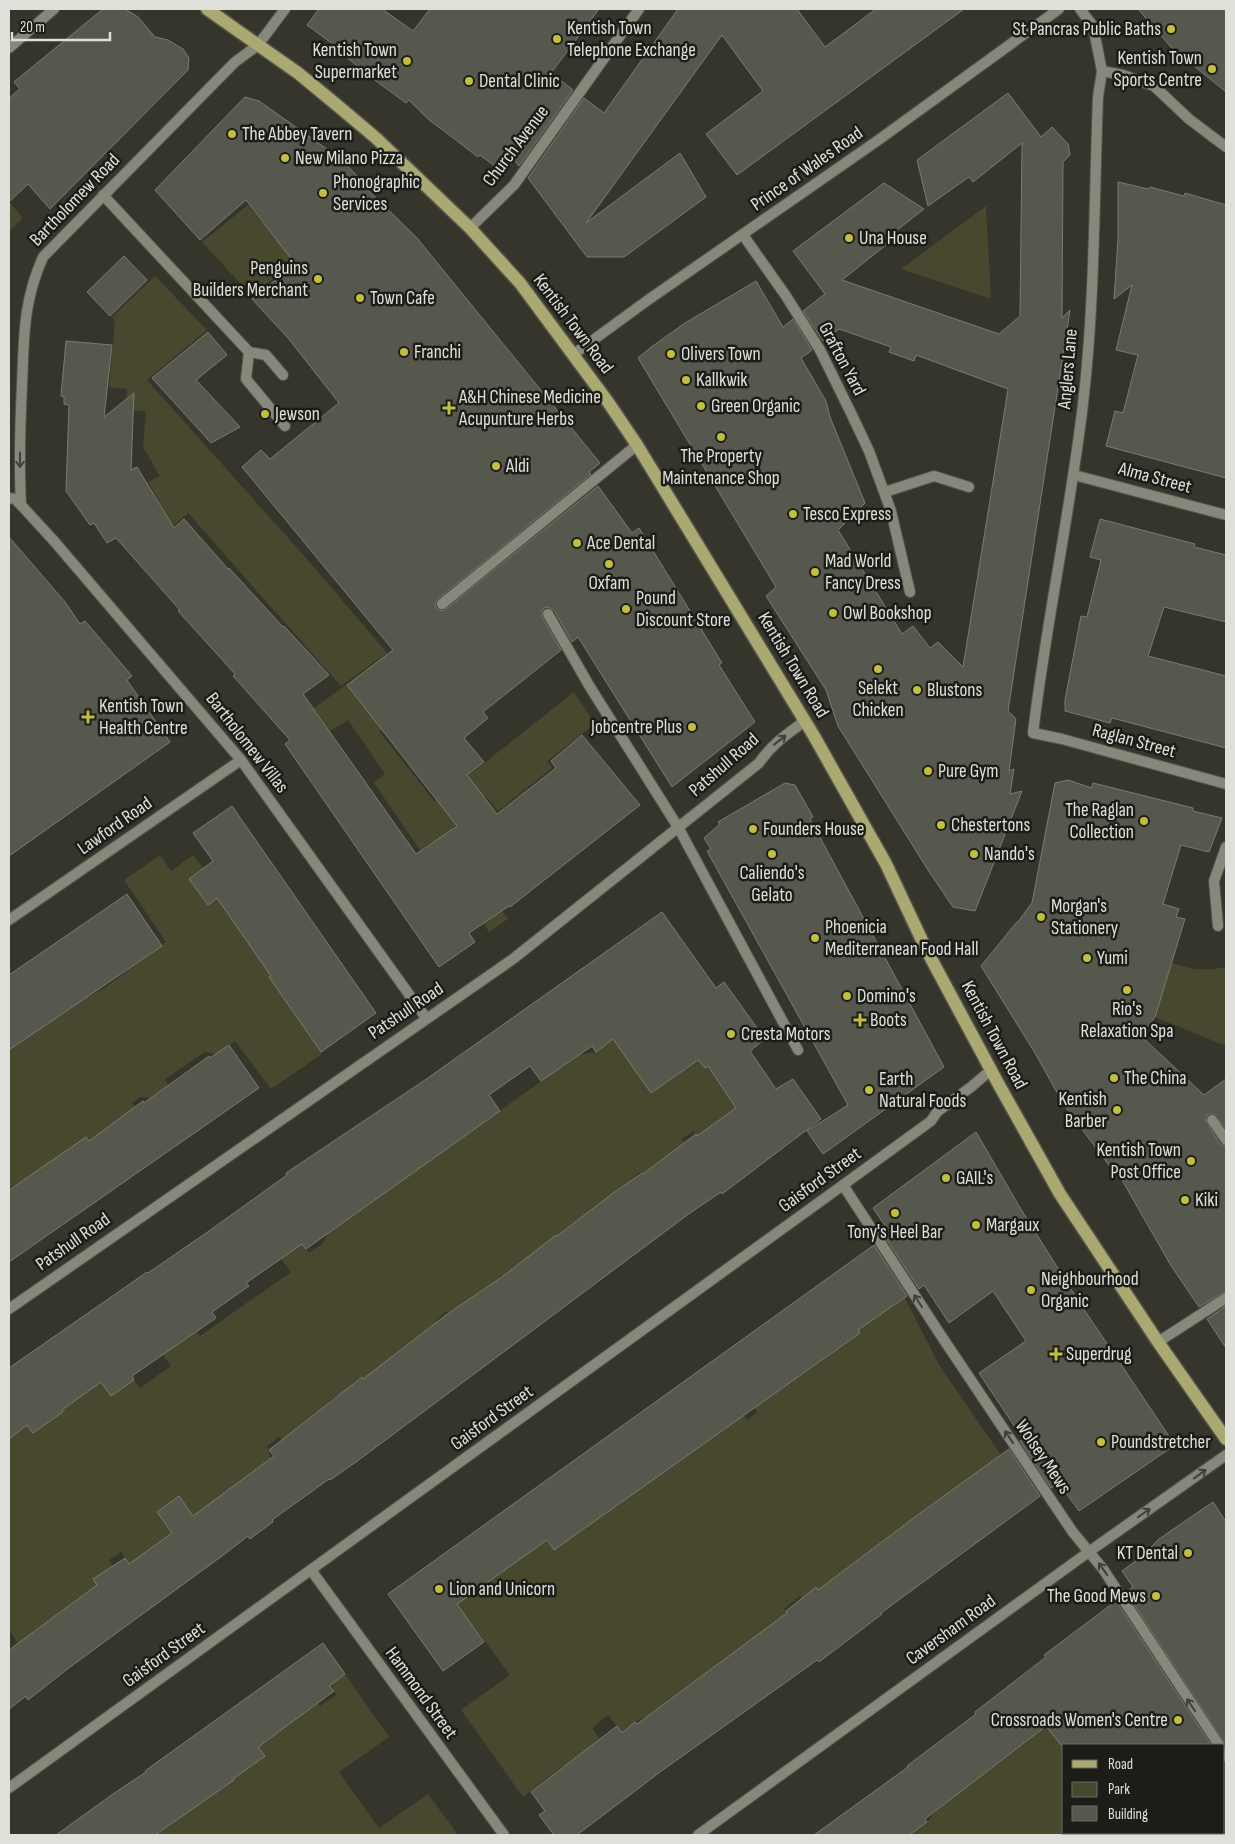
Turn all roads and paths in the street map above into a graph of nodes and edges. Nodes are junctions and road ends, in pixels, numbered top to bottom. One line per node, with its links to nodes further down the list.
1 (54, 9): 8 (street)
2 (207, 9): 7 (main road, Kentish Town Road)
3 (285, 9): 7 (street, Bartholomew Road)
4 (639, 9): 12 (street, Church Avenue)
5 (1059, 9): 13 (street, Prince of Wales Road)
6 (1080, 9): 9 (street, Anglers Lane)
7 (258, 46): 11 (street, Bartholomew Road); 12 (main road, Kentish Town Road)
8 (9, 48)
9 (1102, 71): 10 (street); 19 (street, Anglers Lane)
10 (1226, 147)
11 (103, 195): 14 (street); 23 (street, Bartholomew Road, one-way to 23)
12 (470, 228): 15 (main road, Kentish Town Road)
13 (743, 235): 15 (street, Prince of Wales Road); 21 (street, Grafton Yard)
14 (248, 352): 16 (street); 17 (street)
15 (574, 354): 18 (main road, Kentish Town Road)
16 (283, 376)
17 (286, 426)
18 (637, 445): 26 (street); 28 (main road, Kentish Town Road)
19 (1074, 475): 24 (street, Alma Street); 29 (street, Anglers Lane)
20 (969, 487): 21 (street)
21 (884, 492): 25 (street, Grafton Yard)
22 (9, 498): 23 (street)
23 (22, 504): 30 (street, Bartholomew Villas)
24 (1226, 515)
25 (910, 592)
26 (442, 604)
27 (548, 614): 32 (street)
28 (805, 721): 32 (street, Patshull Road, one-way to 28); 38 (main road, Kentish Town Road)
29 (1033, 733): 31 (street, Raglan Street)
30 (242, 760): 34 (street, Lawford Road); 36 (street, Bartholomew Villas)
31 (1226, 784)
32 (678, 826): 36 (street, Patshull Road); 37 (street)
33 (1226, 847): 35 (street)
34 (9, 920)
35 (1218, 926)
36 (426, 1018): 43 (street, Patshull Road)
37 (798, 1050)
38 (991, 1070): 41 (street, Gaisford Street); 44 (main road, Kentish Town Road)
39 (1212, 1120): 40 (street)
40 (1226, 1140)
41 (843, 1185): 47 (street, Wolsey Mews, one-way to 41); 48 (street, Gaisford Street)
42 (1226, 1298): 44 (street)
43 (9, 1308)
44 (1158, 1342): 45 (main road, Kentish Town Road)
45 (1226, 1439)
46 (1226, 1455): 47 (street, Caversham Road, one-way to 46)
47 (1090, 1551): 49 (street, Wolsey Mews, one-way to 47); 52 (street, Caversham Road)
48 (311, 1570): 50 (street, Gaisford Street); 51 (street, Hammond Street)
49 (1218, 1744)
50 (9, 1788)
51 (504, 1835)
52 (698, 1835)

